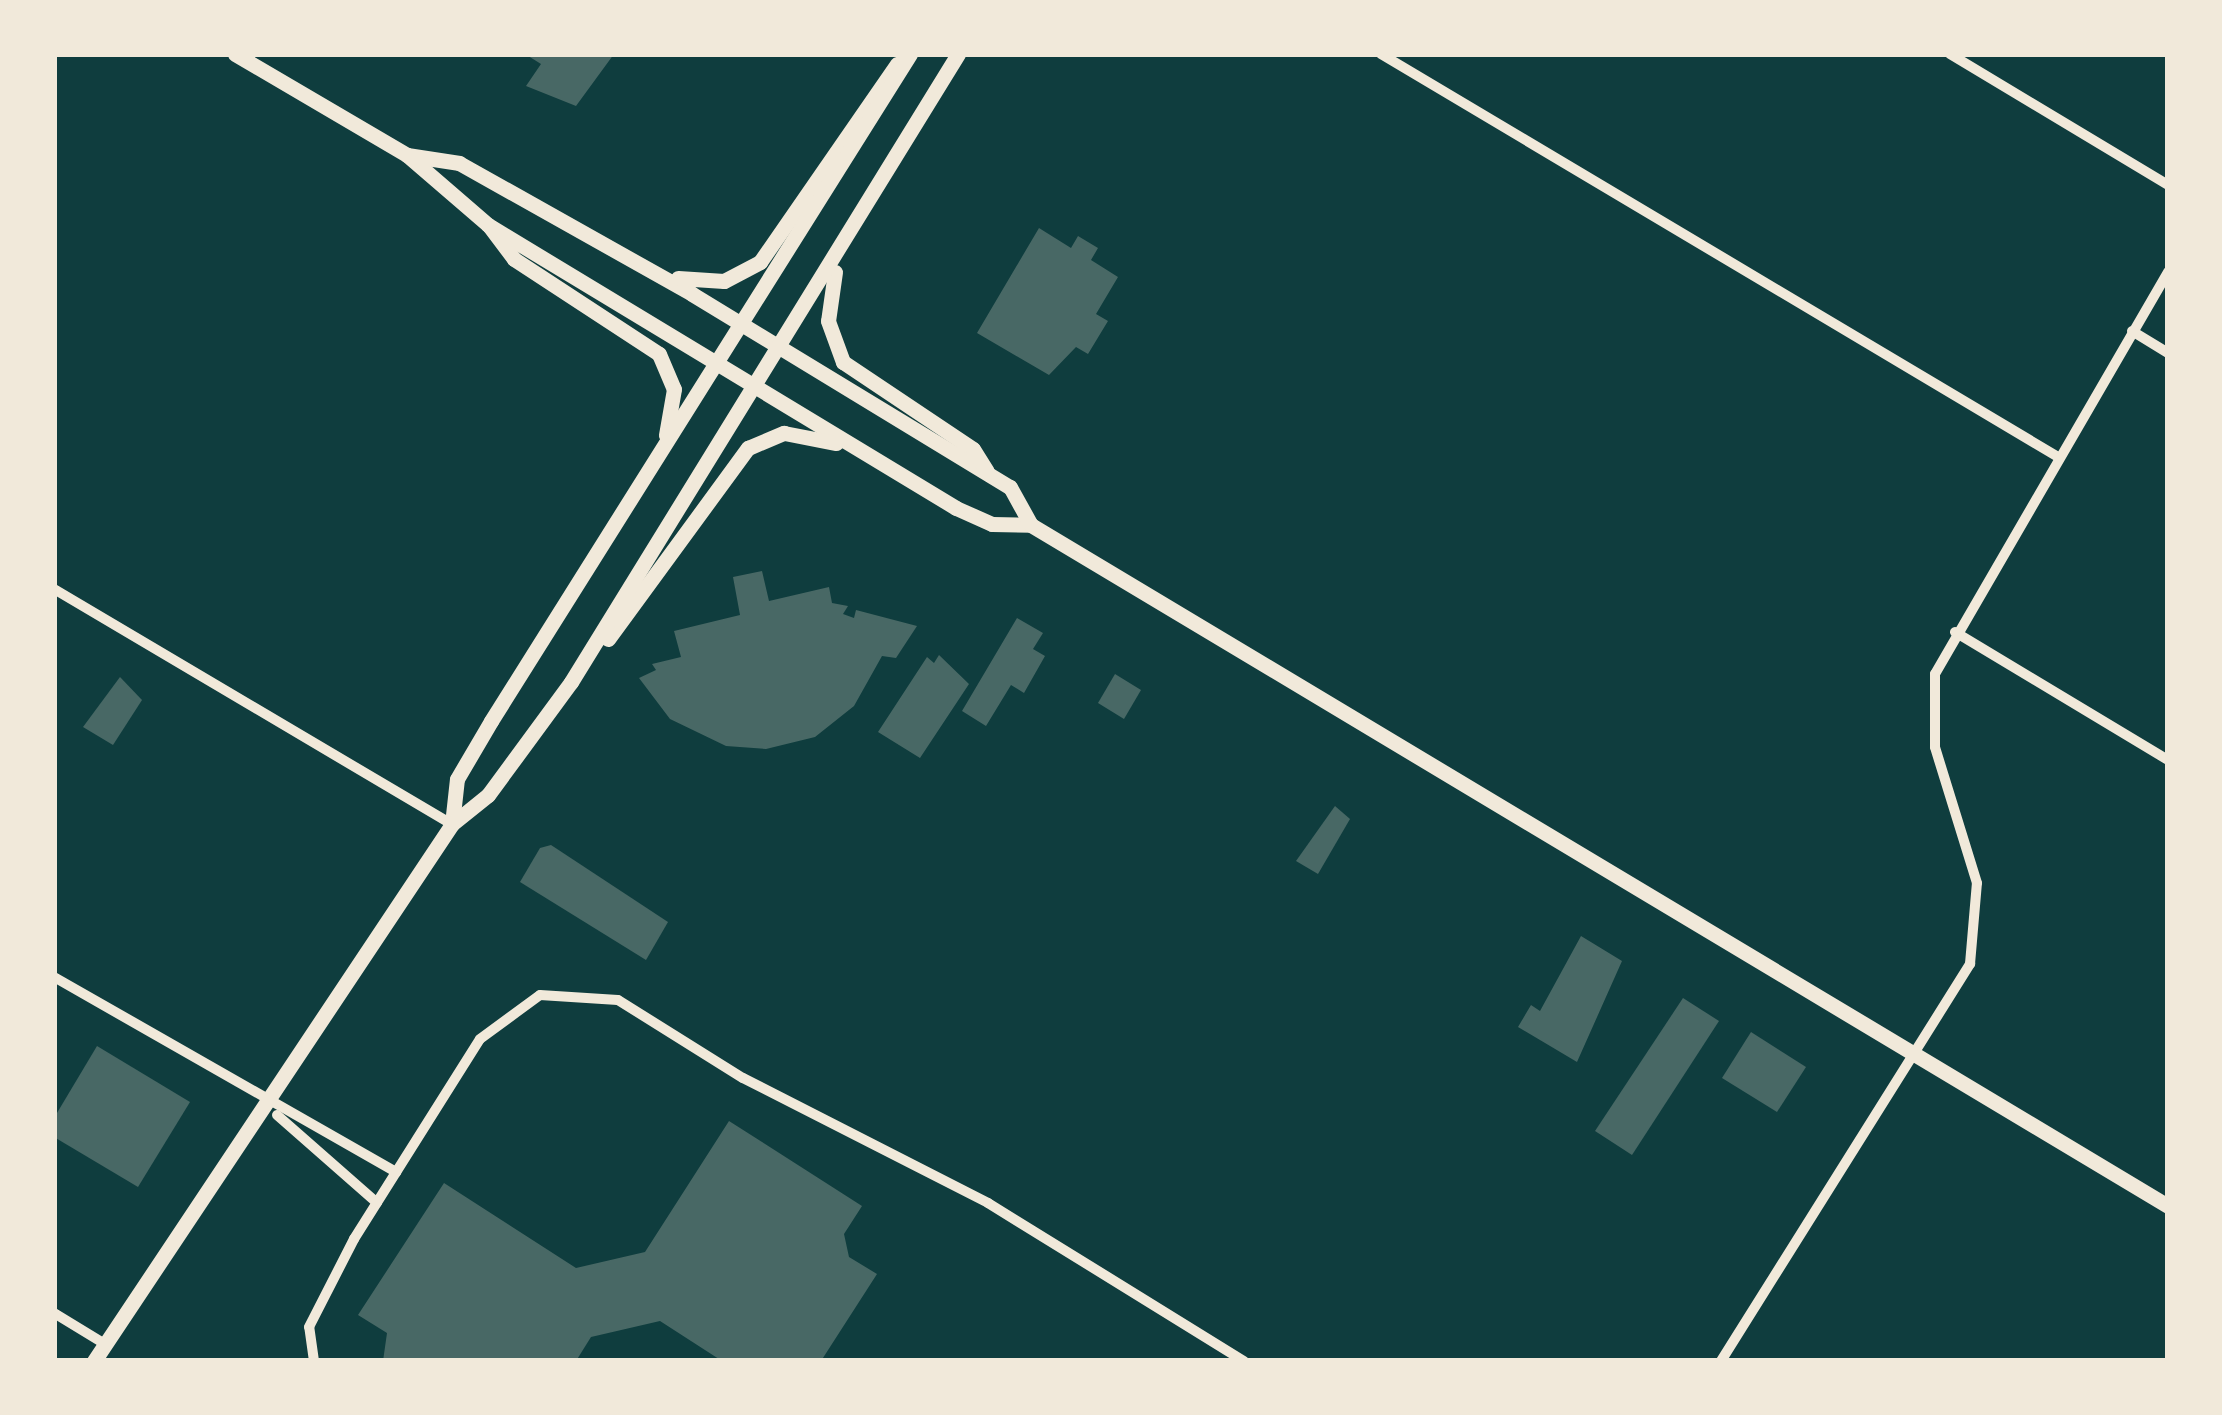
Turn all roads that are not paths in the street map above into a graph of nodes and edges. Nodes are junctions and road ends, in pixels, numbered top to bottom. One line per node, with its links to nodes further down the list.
1 (235, 54): 6 (main road)
2 (909, 54): 10 (main road); 12 (main road)
3 (958, 54): 9 (main road)
4 (1381, 54): 19 (street)
5 (1950, 54): 7 (street)
6 (407, 155): 8 (main road); 10 (main road)
7 (2168, 185)
8 (488, 225): 16 (main road); 20 (main road)
9 (838, 259): 14 (main road); 21 (main road)
10 (650, 269): 12 (main road)
11 (2168, 272): 13 (street)
12 (745, 326): 14 (main road); 16 (main road)
13 (2132, 332): 15 (street); 19 (street)
14 (782, 348): 17 (main road); 21 (main road)
15 (2168, 353)
16 (721, 363): 17 (main road); 20 (main road)
17 (758, 386): 18 (main road); 25 (main road)
18 (865, 452): 22 (main road); 25 (main road)
19 (2058, 457): 24 (street)
20 (652, 468): 27 (main road)
21 (988, 473): 22 (main road)
22 (1031, 525): 29 (main road)
23 (54, 590): 27 (street)
24 (1954, 632): 26 (street); 29 (street)
25 (571, 682): 27 (main road)
26 (2168, 760)
27 (452, 824): 30 (main road)
28 (54, 977): 30 (street)
29 (1915, 1056): 33 (main road); 39 (street)
30 (261, 1101): 31 (street); 32 (street); 35 (main road)
31 (396, 1172): 32 (street); 38 (street)
32 (377, 1203): 37 (street)
33 (2168, 1206)
34 (54, 1313): 35 (street)
35 (105, 1344): 36 (main road)
36 (94, 1361)
37 (314, 1361)
38 (1244, 1361)
39 (1721, 1361)

